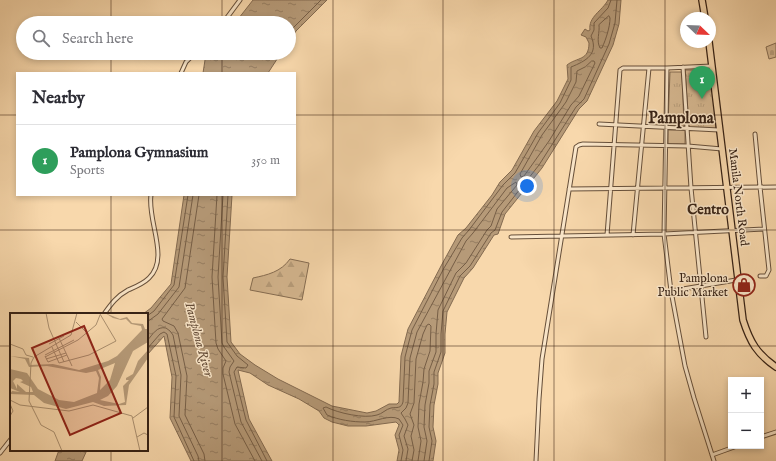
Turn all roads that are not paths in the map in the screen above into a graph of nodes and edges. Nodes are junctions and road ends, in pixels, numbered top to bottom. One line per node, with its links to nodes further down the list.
1 (240, 0): 4 (street)
2 (702, 0): 3 (highway)
3 (704, 12)
4 (228, 16)
5 (710, 48): 7 (highway, Manila North Road)
6 (188, 60): 11 (street)
7 (712, 66): 8 (street); 17 (highway, Manila North Road)
8 (682, 67): 10 (street); 16 (street)
9 (649, 68): 10 (street); 13 (street); 14 (street)
10 (667, 68): 15 (street)
11 (181, 72)
12 (599, 124): 13 (street)
13 (615, 124): 14 (street); 19 (street)
14 (645, 125): 15 (street); 20 (street)
15 (666, 127): 16 (street); 21 (street)
16 (686, 128): 17 (street); 22 (street)
17 (719, 130): 23 (highway, Manila North Road)
18 (755, 134): 24 (street)
19 (613, 146): 20 (street); 26 (street); 27 (street)
20 (642, 146): 21 (street); 28 (street)
21 (666, 146): 22 (street); 29 (street)
22 (688, 146): 23 (street); 30 (street)
23 (722, 148): 31 (highway, Manila North Road)
24 (760, 187): 25 (street); 31 (street); 33 (street)
25 (776, 187)
26 (569, 188): 27 (street); 37 (street)
27 (610, 188): 28 (street); 38 (street)
28 (638, 188): 29 (street); 39 (street)
29 (664, 188): 30 (street); 36 (street)
30 (691, 188): 31 (street); 34 (street)
31 (727, 188): 35 (highway, Manila North Road)
32 (151, 196): 46 (street)
33 (764, 229): 35 (street); 41 (street)
34 (696, 231): 35 (street); 36 (street); 44 (street)
35 (733, 231): 43 (highway, Manila North Road)
36 (664, 234): 39 (street); 45 (street)
37 (561, 235): 38 (street); 40 (street); 55 (street)
38 (607, 235): 39 (street)
39 (633, 235)
40 (511, 237)
41 (760, 276)
42 (748, 278): 43 (street)
43 (738, 279): 44 (street); 48 (highway, Manila North Road)
44 (700, 285): 45 (street); 47 (street)
45 (671, 291): 54 (street)
46 (105, 313)
47 (706, 337)
48 (776, 367)
49 (776, 432): 50 (street)
50 (764, 436)
51 (10, 440): 53 (street)
52 (729, 449): 54 (street)
53 (0, 453)
54 (712, 455): 56 (street)
55 (536, 461)
56 (714, 461)

